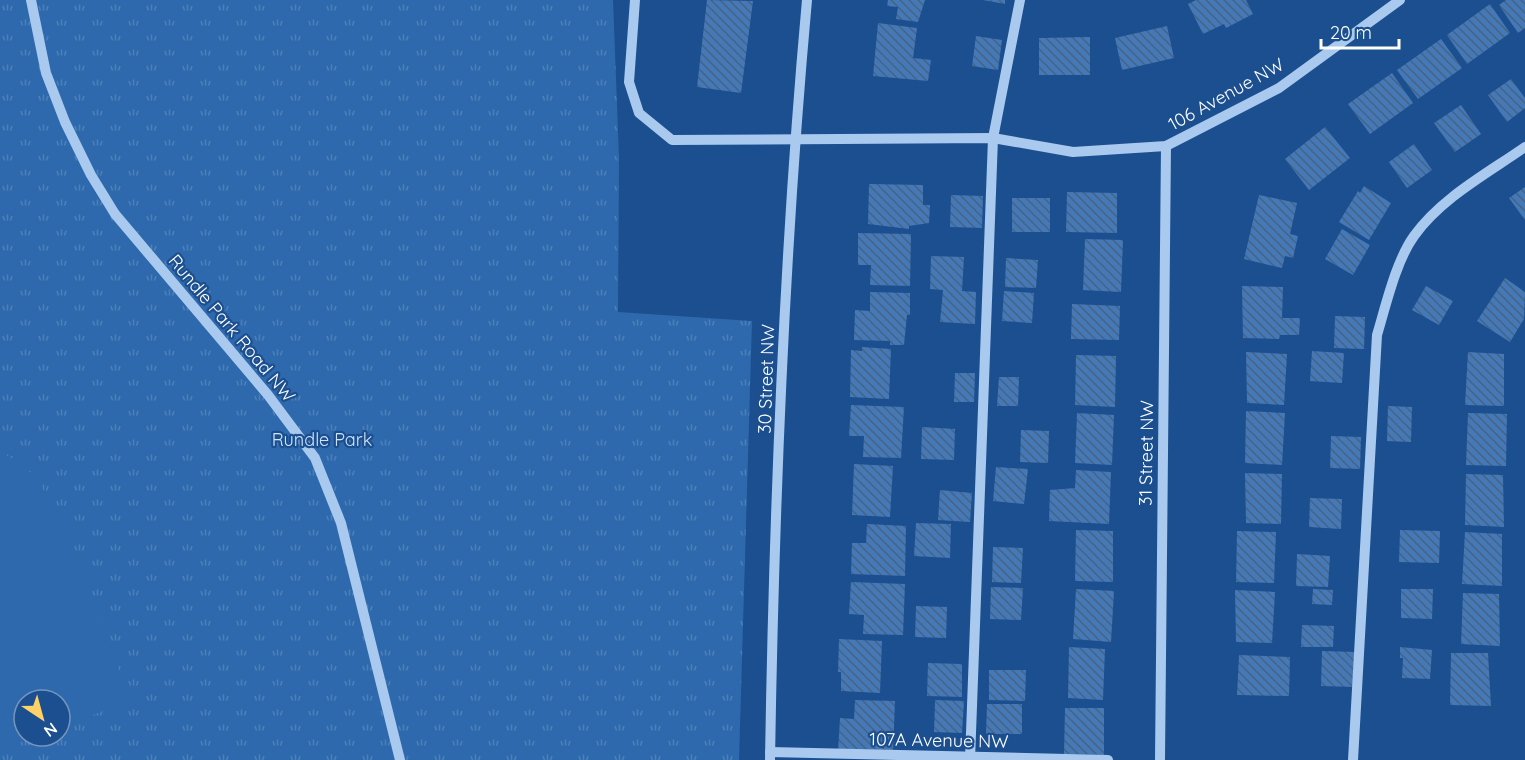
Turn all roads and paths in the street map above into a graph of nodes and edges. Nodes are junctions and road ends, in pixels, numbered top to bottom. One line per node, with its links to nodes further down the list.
1 (31, 0): 12 (street, Rundle Park Road NW)
2 (635, 0): 7 (street, 106 Avenue NW)
3 (807, 0): 7 (street, 30 Street NW)
4 (1020, 0): 6 (street)
5 (1400, 0): 8 (street, 106 Avenue NW)
6 (993, 138): 7 (street, 106 Avenue NW); 8 (street, 106 Avenue NW); 11 (street)
7 (795, 141): 10 (street, 30 Street NW)
8 (1166, 146): 14 (street, 31 Street NW)
9 (1525, 147): 15 (street)
10 (770, 756): 11 (street, 107A Avenue NW)
11 (970, 759): 13 (street, 107A Avenue NW)
12 (400, 760)
13 (1108, 760)
14 (1160, 760)
15 (1353, 760)

